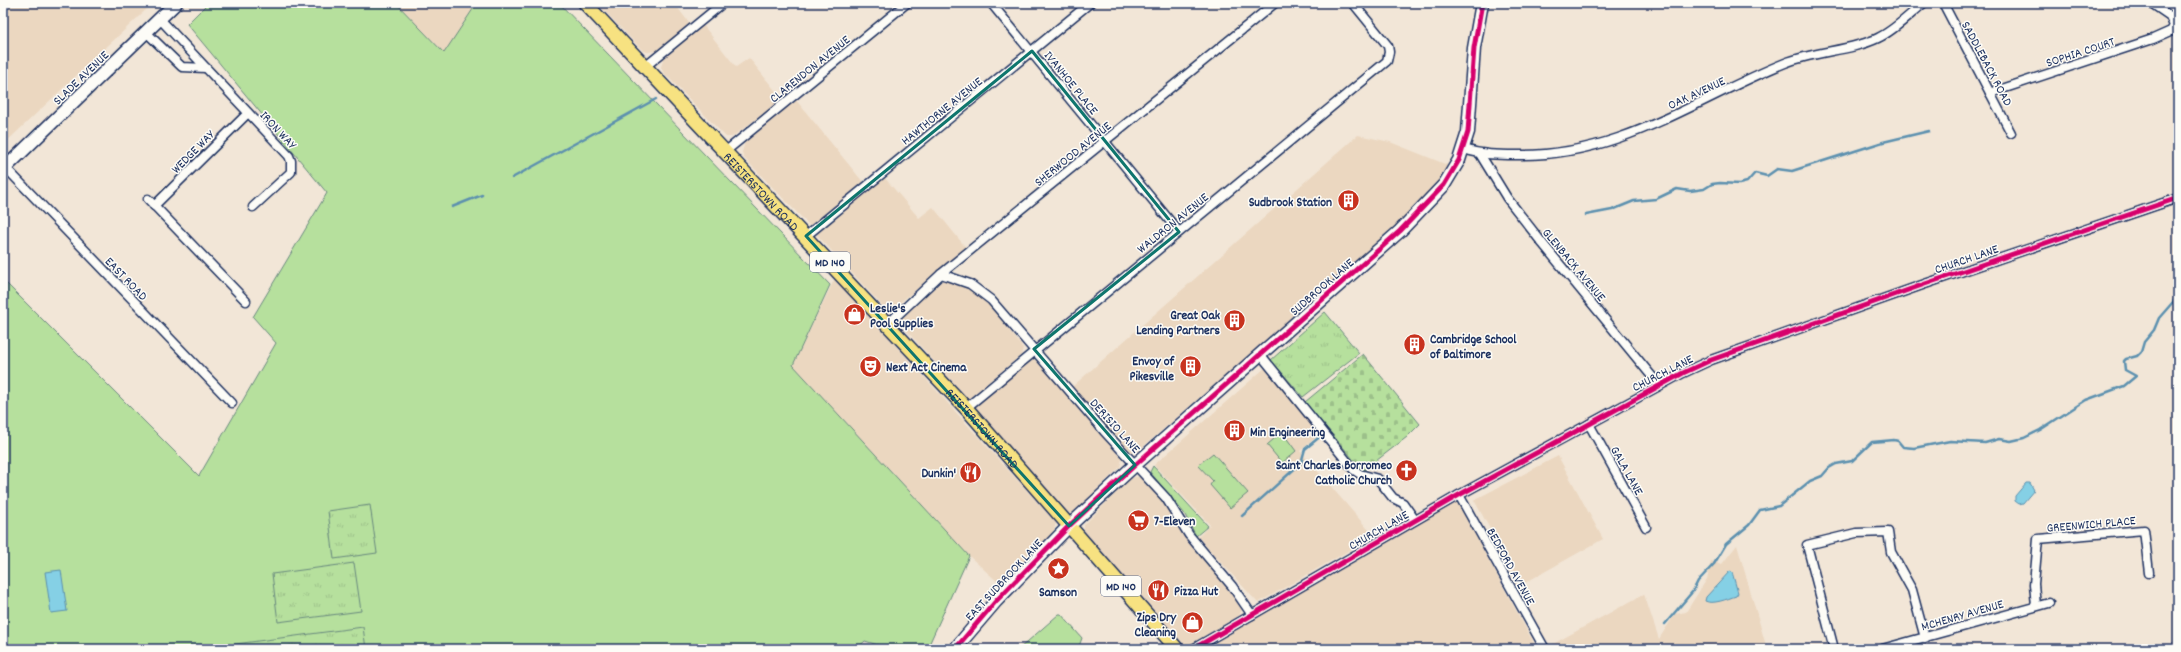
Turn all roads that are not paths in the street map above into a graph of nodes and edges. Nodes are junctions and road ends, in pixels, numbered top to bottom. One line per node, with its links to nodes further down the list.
1 (176, 3): 13 (street, SLADE AVENUE)
2 (585, 3): 16 (main road, REISTERSTOWN ROAD / MD 140)
3 (723, 3): 16 (street)
4 (907, 3): 23 (street, CLARENDON AVENUE)
5 (991, 3): 15 (street, IVANHOE PLACE)
6 (1090, 3): 15 (street, HAWTHORNE AVENUE)
7 (1275, 3): 21 (street, SHERWOOD AVENUE)
8 (1353, 3): 30 (street, WALDRON AVENUE)
9 (1482, 3): 22 (street, SUDBROOK LANE)
10 (1924, 3): 24 (street, OAK AVENUE)
11 (1943, 3): 18 (street, SADDLEBACK ROAD)
12 (2151, 3): 18 (street, SOPHIA COURT)
13 (160, 19): 14 (street, SLADE AVENUE); 17 (street, IRON WAY)
14 (146, 32): 17 (street); 25 (street, SLADE AVENUE)
15 (1032, 51): 21 (street, IVANHOE PLACE); 31 (street, HAWTHORNE AVENUE)
16 (646, 66): 23 (main road, REISTERSTOWN ROAD / MD 140)
17 (206, 68): 19 (street, IRON WAY)
18 (1990, 93): 20 (street, SADDLEBACK ROAD)
19 (248, 113): 28 (street, WEDGE WAY); 29 (street, IRON WAY)
20 (2011, 133)
21 (1105, 142): 30 (street, IVANHOE PLACE); 32 (street, SHERWOOD AVENUE)
22 (1464, 149): 24 (street, OAK AVENUE); 36 (street, SUDBROOK LANE)
23 (726, 151): 31 (main road, REISTERSTOWN ROAD / MD 140)
24 (1480, 154): 37 (street, GLENBACK AVENUE)
25 (4, 169): 38 (street, EAST ROAD)
26 (2178, 198): 37 (street, CHURCH LANE)
27 (148, 199): 28 (street)
28 (154, 206): 33 (street)
29 (253, 206)
30 (1179, 232): 35 (street, WALDRON AVENUE)
31 (806, 236): 34 (main road, REISTERSTOWN ROAD / MD 140)
32 (941, 274): 34 (street, SHERWOOD AVENUE); 35 (street, DERISIO LANE)
33 (246, 301)
34 (888, 324): 39 (main road, REISTERSTOWN ROAD / MD 140)
35 (1034, 350): 39 (street, WALDRON AVENUE); 41 (street, DERISIO LANE)
36 (1260, 354): 41 (street, SUDBROOK LANE); 43 (street)
37 (1659, 385): 40 (street, CHURCH LANE)
38 (232, 403)
39 (966, 408): 44 (main road, REISTERSTOWN ROAD / MD 140)
40 (1589, 424): 42 (street, CHURCH LANE); 45 (street, GALA LANE)
41 (1136, 465): 44 (street, SUDBROOK LANE); 49 (street, DERISIO LANE)
42 (1459, 495): 43 (street, CHURCH LANE); 54 (street, BEDFORD AVENUE)
43 (1415, 520): 49 (street, CHURCH LANE)
44 (1069, 526): 51 (street, EAST SUDBROOK LANE); 52 (main road, REISTERSTOWN ROAD / MD 140)
45 (1646, 528)
46 (2149, 573): 48 (street, GREENWICH PLACE)
47 (2049, 603): 48 (street, MCHENRY AVENUE)
48 (2036, 606): 50 (street, MCHENRY AVENUE)
49 (1252, 615): 53 (street, CHURCH LANE)
50 (1925, 638): 55 (street); 56 (street, MCHENRY AVENUE)
51 (954, 649)
52 (1177, 649)
53 (1193, 649)
54 (1545, 649)
55 (1834, 649)
56 (1882, 649)

